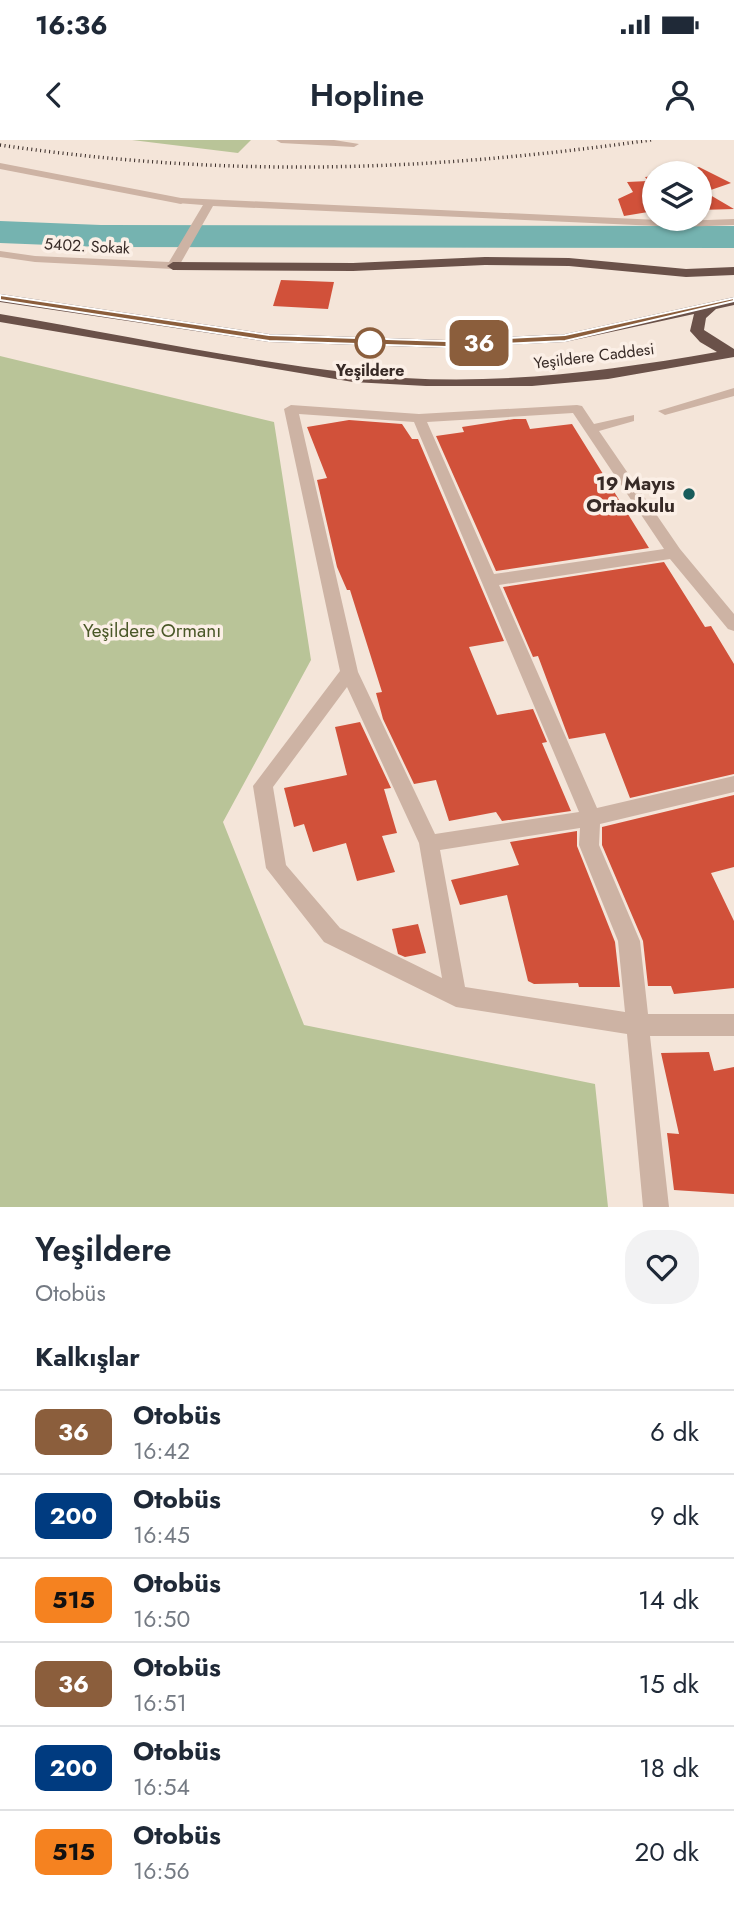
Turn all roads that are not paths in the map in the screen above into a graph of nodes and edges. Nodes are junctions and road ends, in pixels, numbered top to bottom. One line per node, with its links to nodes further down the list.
1 (281, 140): 2 (street)
2 (354, 144)
3 (0, 166): 4 (street)
4 (206, 208): 5 (street); 7 (street)
5 (734, 222)
6 (0, 254): 7 (street, 5402. Sokak)
7 (173, 266): 8 (highway)
8 (734, 271)
9 (0, 298): 11 (highway, Yeşildere Caddesi)
10 (734, 301): 11 (highway, Yeşildere Caddesi)
11 (709, 308): 13 (highway)
12 (0, 318): 13 (highway, Yeşildere Caddesi)
13 (733, 354)
14 (734, 392): 15 (street)
15 (665, 411)
16 (419, 418): 18 (street); 20 (street); 22 (street)
17 (629, 418): 18 (street)
18 (590, 429): 19 (street)
19 (674, 553): 20 (street); 21 (street)
20 (486, 581): 24 (street)
21 (734, 625)
22 (349, 672): 25 (street); 26 (street)
23 (734, 784): 24 (street)
24 (591, 818): 25 (street); 27 (street)
25 (429, 843): 26 (street)
26 (456, 996): 27 (street)
27 (640, 1025): 28 (street); 29 (street)
28 (734, 1025)
29 (656, 1207)

